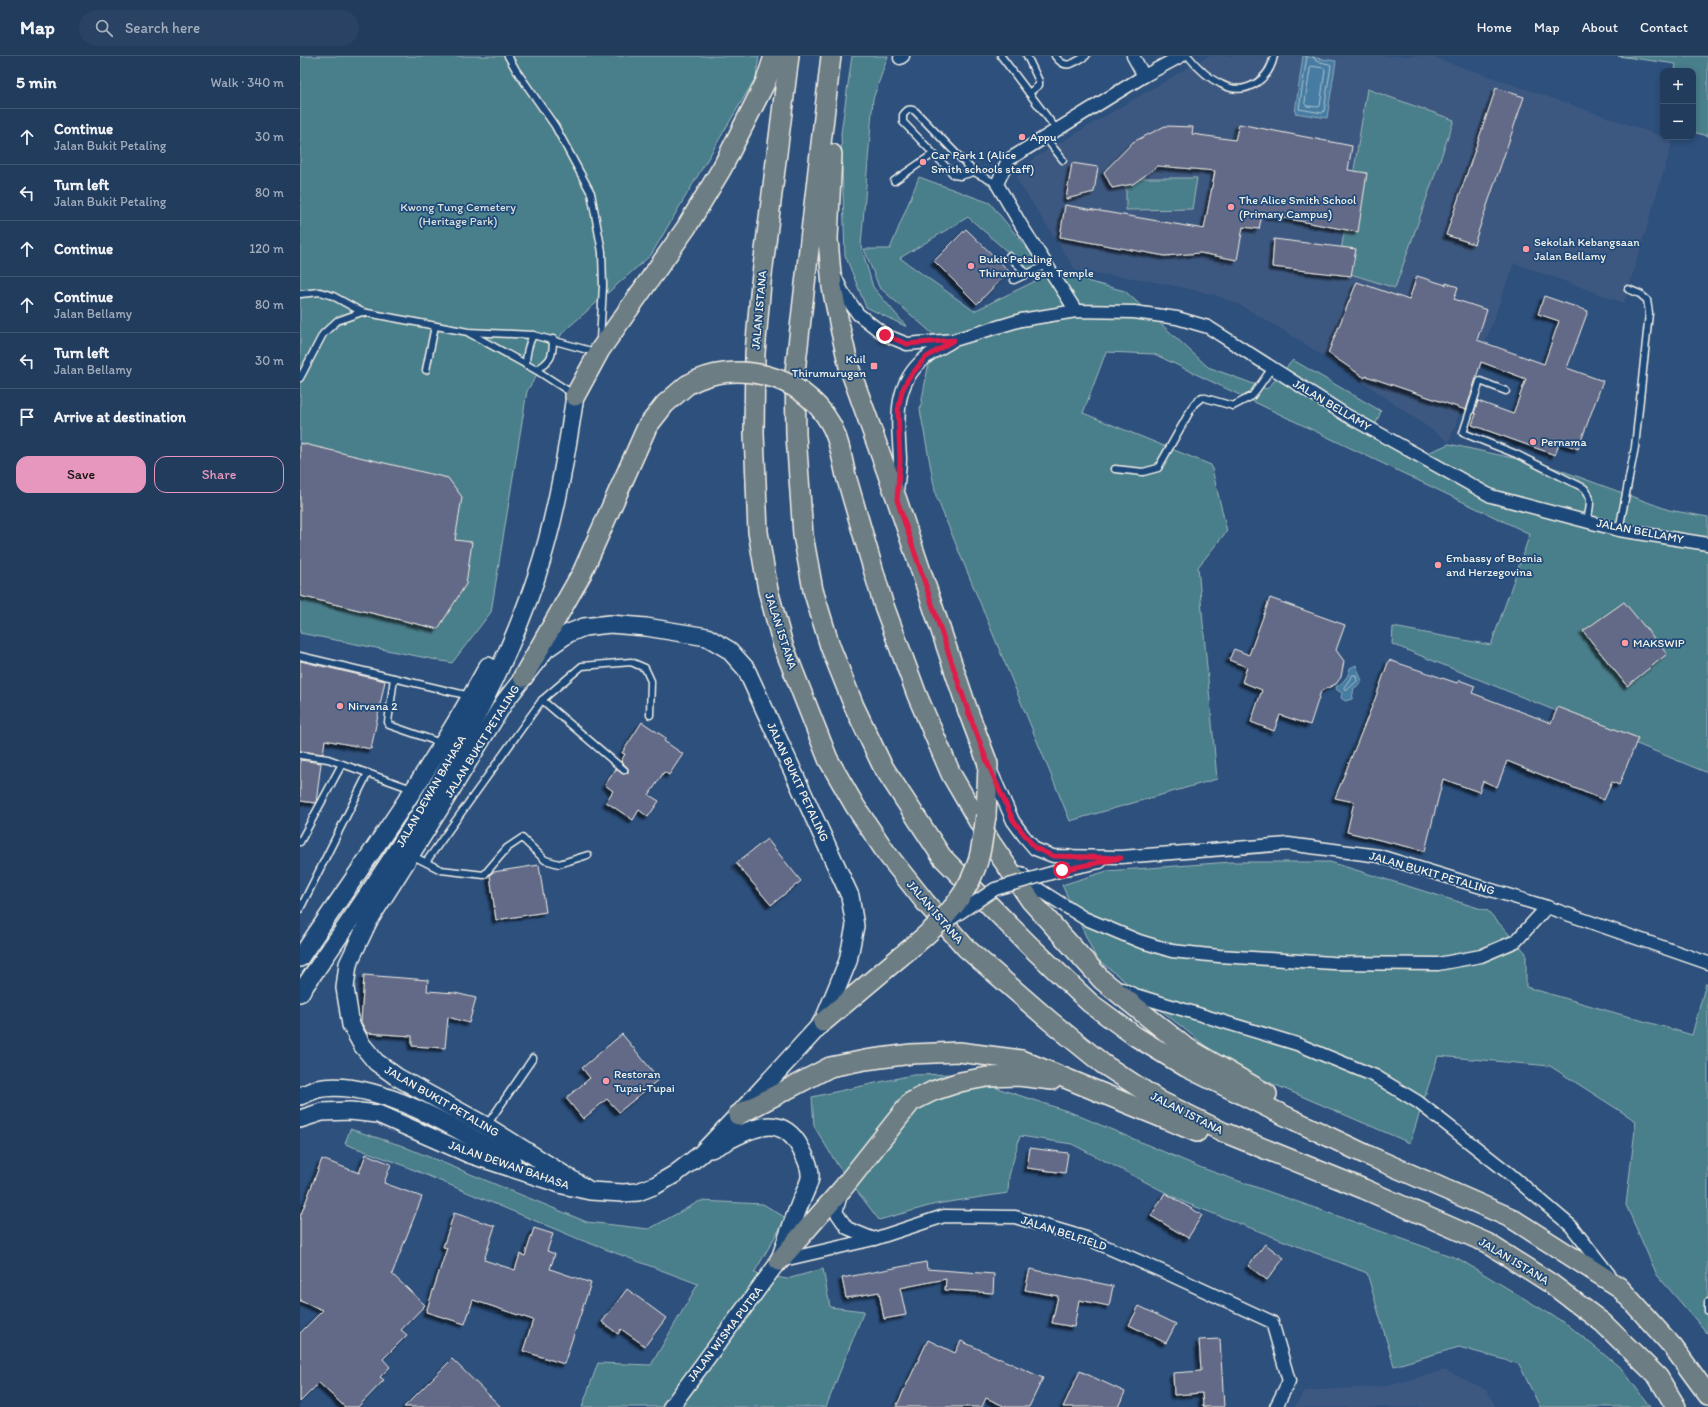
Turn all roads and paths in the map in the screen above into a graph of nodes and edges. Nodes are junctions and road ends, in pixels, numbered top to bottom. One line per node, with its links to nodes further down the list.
1 (508, 56): 37 (lane)
2 (774, 56): 37 (main road)
3 (789, 56): 88 (main road, JALAN ISTANA)
4 (832, 56): 87 (main road)
5 (835, 56): 24 (main road)
6 (1001, 56): 15 (lane)
7 (1027, 56): 15 (lane)
8 (1055, 56): 9 (lane)
9 (1086, 56)
10 (1134, 56): 14 (street)
11 (1181, 56): 14 (street)
12 (1188, 56): 13 (lane)
13 (1274, 56)
14 (1144, 76): 16 (street)
15 (1029, 93): 16 (lane)
16 (1057, 130): 17 (street)
17 (1045, 137): 19 (lane); 22 (street)
18 (933, 154): 20 (lane); 20 (lane); 21 (lane)
19 (1063, 160)
20 (974, 172): 22 (lane)
21 (894, 181)
22 (997, 184): 25 (street)
23 (1009, 256): 26 (lane)
24 (830, 263): 36 (street, JALAN BELLAMY); 47 (main road)
25 (1046, 265): 26 (lane); 30 (street)
26 (1027, 274): 27 (lane)
27 (1014, 280)
28 (1628, 289): 49 (lane)
29 (300, 294): 31 (lane)
30 (1076, 311): 36 (street, JALAN BELLAMY); 40 (street, JALAN BELLAMY)
31 (362, 312): 32 (lane); 38 (lane)
32 (434, 326): 33 (lane); 41 (lane)
33 (468, 332): 34 (lane); 39 (lane)
34 (533, 335): 35 (lane); 39 (lane)
35 (553, 339): 37 (lane); 42 (lane)
36 (954, 340): 47 (street, JALAN BELLAMY)
37 (599, 352): 45 (main road)
38 (303, 364): 43 (lane)
39 (526, 365): 42 (lane)
40 (1272, 368): 46 (lane); 48 (street, JALAN BELLAMY)
41 (426, 370)
42 (536, 370): 45 (lane)
43 (300, 378)
44 (1506, 391): 48 (lane)
45 (575, 396): 51 (main road, JALAN DEWAN BAHASA)
46 (1115, 469)
47 (897, 500): 62 (main road)
48 (1587, 521): 49 (street, JALAN BELLAMY)
49 (1619, 530): 50 (street, JALAN BELLAMY)
50 (1708, 544)
51 (537, 575): 55 (main road, JALAN DEWAN BAHASA); 66 (main road, JALAN DEWAN BAHASA)
52 (300, 656): 54 (lane)
53 (523, 677): 57 (main road, JALAN BUKIT PETALING); 68 (main road, bridge); 79 (main road, JALAN BUKIT PETALING)
54 (394, 678): 55 (lane); 59 (lane)
55 (471, 696): 59 (main road, JALAN DEWAN BAHASA)
56 (542, 700): 58 (lane); 63 (lane); 70 (lane)
57 (504, 701): 66 (main road); 70 (main road, JALAN BUKIT PETALING)
58 (650, 715)
59 (442, 743): 65 (main road, JALAN DEWAN BAHASA)
60 (300, 755): 61 (lane)
61 (342, 764): 64 (lane); 67 (lane)
62 (988, 764): 71 (street, JALAN BUKIT PETALING); 74 (main road, bridge)
63 (624, 770)
64 (368, 773): 65 (lane); 73 (lane)
65 (412, 789): 75 (main road, JALAN DEWAN BAHASA)
66 (428, 802): 78 (main road, JALAN DEWAN BAHASA)
67 (300, 842)
68 (991, 843): 72 (street); 77 (main road)
69 (588, 855): 70 (lane)
70 (419, 858): 85 (main road, JALAN BUKIT PETALING)
71 (1121, 858): 72 (street, JALAN BUKIT PETALING); 74 (street, JALAN BUKIT PETALING, bridge)
72 (1547, 908): 76 (street, JALAN BUKIT PETALING)
73 (300, 909)
74 (928, 934): 79 (main road, bridge)
75 (304, 948)
76 (1708, 963)
77 (1102, 980): 87 (main road); 94 (street)
78 (300, 993)
79 (823, 1022): 83 (main road, JALAN DEWAN BAHASA)
80 (533, 1058): 85 (lane)
81 (1078, 1084): 83 (main road); 88 (main road); 90 (main road)
82 (300, 1096): 89 (main road)
83 (738, 1116): 86 (main road, JALAN DEWAN BAHASA)
84 (300, 1119): 89 (main road, JALAN DEWAN BAHASA)
85 (486, 1126): 91 (main road, JALAN BUKIT PETALING)
86 (701, 1154): 91 (main road, JALAN DEWAN BAHASA); 93 (main road)
87 (1367, 1155): 94 (main road)
88 (1306, 1166): 100 (main road, JALAN ISTANA)
89 (541, 1179): 91 (main road, JALAN DEWAN BAHASA)
90 (843, 1188): 92 (street); 93 (main road)
91 (590, 1191)
92 (874, 1239): 93 (street, JALAN BELFIELD); 99 (street, JALAN BELFIELD)
93 (779, 1261): 98 (street, JALAN WISMA PUTRA)
94 (1619, 1287): 97 (main road)
95 (1708, 1302): 96 (lane)
96 (1708, 1311)
97 (1708, 1395)
98 (670, 1407)
99 (1276, 1407)
100 (1676, 1407)

